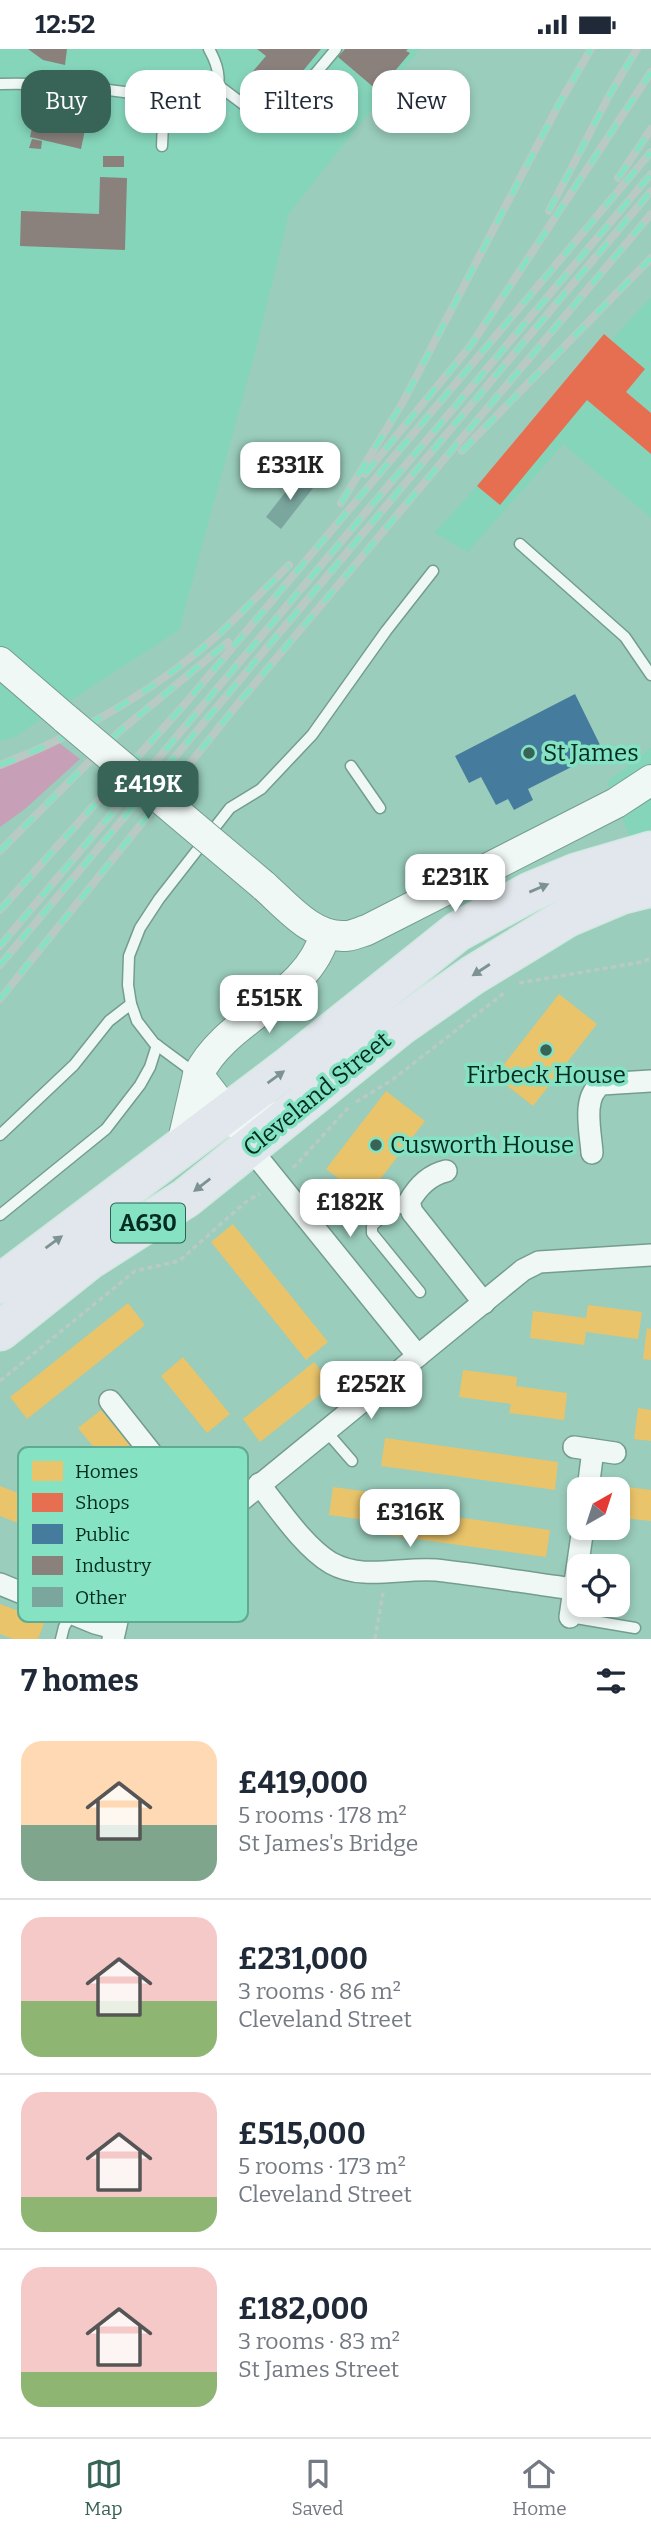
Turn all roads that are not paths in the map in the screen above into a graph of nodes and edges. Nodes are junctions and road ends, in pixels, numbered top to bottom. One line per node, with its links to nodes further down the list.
1 (209, 49): 3 (lane)
2 (336, 49): 5 (lane)
3 (218, 70)
4 (0, 84): 6 (lane)
5 (226, 91)
6 (125, 94)
7 (162, 133): 8 (lane)
8 (162, 146)
9 (520, 544): 12 (lane)
10 (433, 571): 19 (lane)
11 (0, 662): 18 (street, bridge)
12 (651, 675)
13 (351, 766): 15 (lane)
14 (651, 780): 18 (street)
15 (380, 808)
16 (651, 851): 24 (highway, Cleveland Street / A630, one-way to 16)
17 (651, 887): 23 (highway, Cleveland Street / A630, one-way to 23)
18 (325, 934): 21 (street)
19 (131, 1004): 20 (lane); 25 (lane)
20 (157, 1045): 21 (lane); 31 (lane)
21 (198, 1075): 24 (street); 27 (street)
22 (651, 1081): 28 (street)
23 (293, 1112): 24 (street); 26 (highway, Cleveland Street / A630)
24 (227, 1113): 27 (highway, Cleveland Street / A630)
25 (0, 1135)
26 (250, 1148): 36 (highway, Cleveland Street / A630, one-way to 36); 37 (street)
27 (181, 1149): 33 (highway, Cleveland Street / A630, one-way to 27)
28 (592, 1153)
29 (446, 1171): 30 (street)
30 (410, 1206): 34 (lane); 35 (street)
31 (0, 1215)
32 (651, 1255): 35 (street)
33 (0, 1284)
34 (420, 1292)
35 (484, 1303): 37 (street)
36 (0, 1331)
37 (418, 1356): 39 (street)
38 (110, 1401): 40 (street)
39 (326, 1431): 42 (lane); 44 (street)
40 (146, 1447)
41 (615, 1453): 43 (street)
42 (352, 1461)
43 (586, 1477)
44 (259, 1484): 45 (street); 47 (street)
45 (248, 1493)
46 (0, 1584): 48 (street)
47 (567, 1588)
48 (18, 1591)
49 (570, 1617): 51 (lane)
50 (88, 1622): 52 (street)
51 (635, 1628)
52 (113, 1634)

